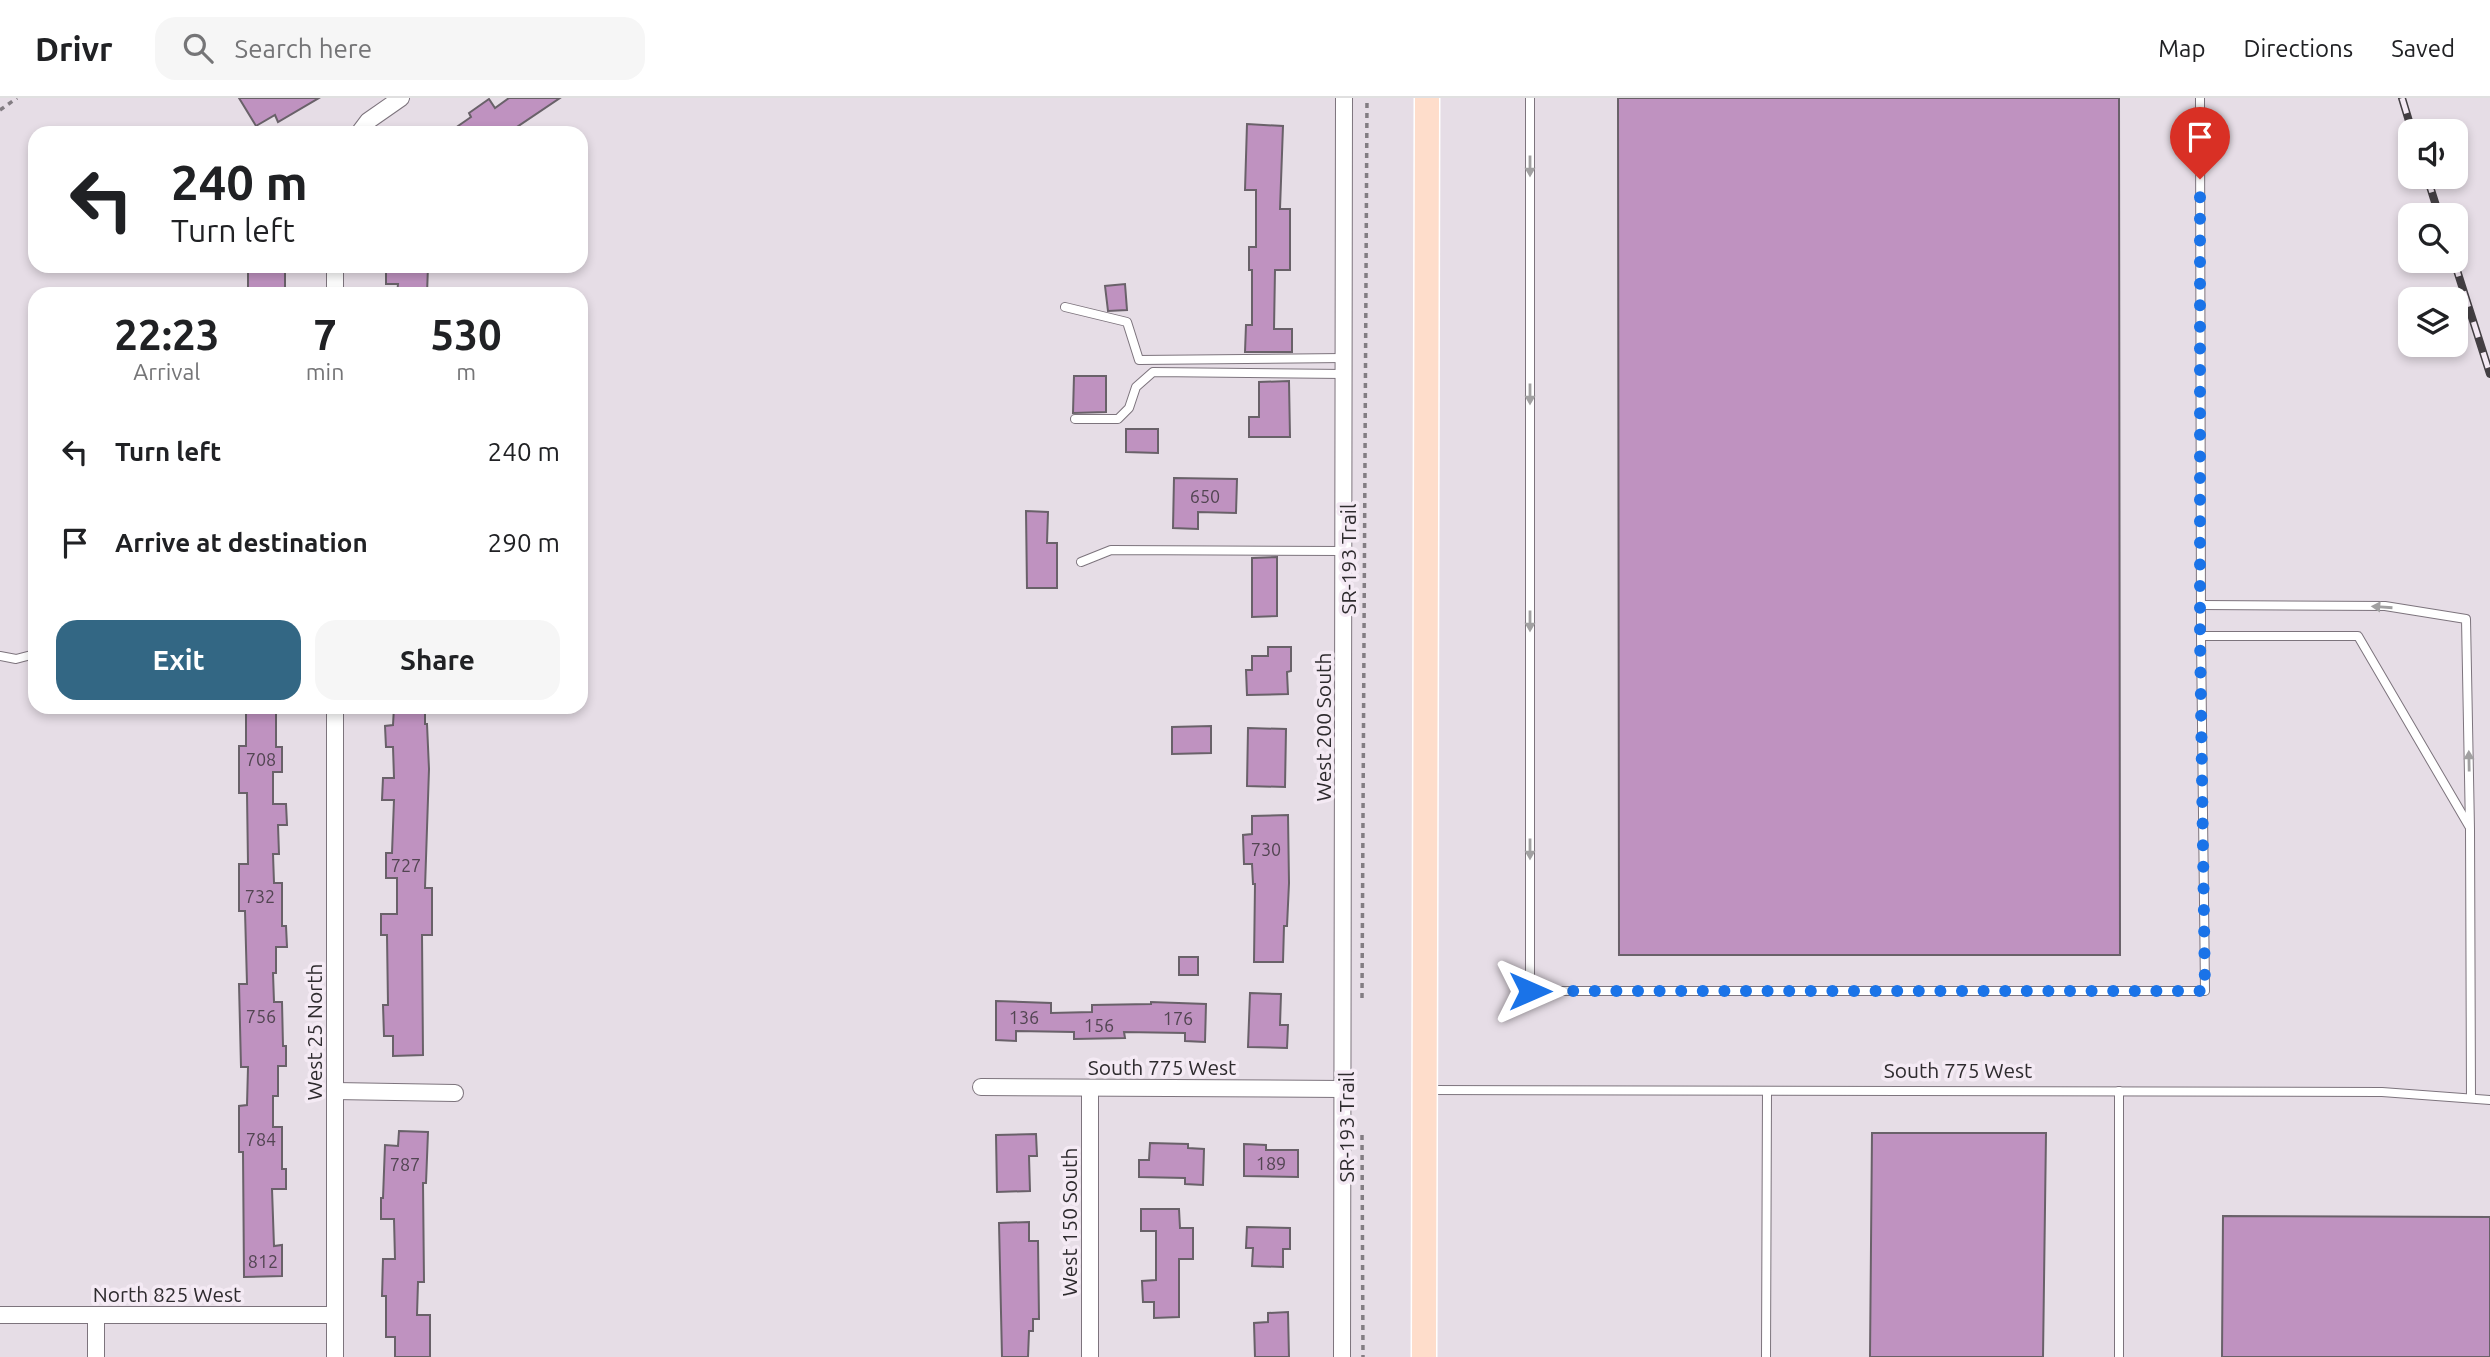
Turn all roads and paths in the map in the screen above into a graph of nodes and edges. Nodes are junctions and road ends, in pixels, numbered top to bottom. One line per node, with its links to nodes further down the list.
1 (18, 98): 8 (path)
2 (401, 98): 9 (street)
3 (1345, 98): 11 (street, West 200 South)
4 (1367, 98): 21 (path, SR-193 Trail)
5 (1427, 98): 25 (main road)
6 (1530, 98): 16 (lane, one-way to 16)
7 (2200, 98): 15 (lane)
8 (0, 110)
9 (364, 126)
10 (1065, 307): 11 (lane)
11 (1344, 366): 12 (lane); 13 (street, West 200 South)
12 (1075, 419)
13 (1344, 551): 14 (lane); 24 (street, West 200 South)
14 (1081, 562)
15 (2200, 605): 16 (lane); 20 (lane, one-way to 15)
16 (2200, 636): 20 (lane)
17 (0, 656): 18 (lane)
18 (28, 656)
19 (335, 714): 26 (street, West 25 North)
20 (2470, 829): 30 (lane)
21 (1362, 1006)
22 (981, 1087): 23 (street, South 775 West)
23 (1090, 1088): 24 (street, South 775 West); 38 (street, West 150 South)
24 (1343, 1089): 39 (street, West 200 South)
25 (1425, 1090): 27 (lane, South 775 West); 41 (main road)
26 (335, 1091): 29 (street); 35 (street, West 25 North)
27 (1767, 1091): 28 (lane, South 775 West); 42 (lane)
28 (2119, 1091): 30 (lane, South 775 West); 43 (lane)
29 (456, 1093)
30 (2471, 1098): 31 (lane, South 775 West)
31 (2490, 1100)
32 (1362, 1130): 40 (path, SR-193 Trail)
33 (0, 1315): 34 (street, North 825 West)
34 (96, 1315): 35 (street, North 825 West); 36 (street)
35 (335, 1315): 37 (street, West 25 North)
36 (96, 1357)
37 (335, 1357)
38 (1090, 1357)
39 (1342, 1357)
40 (1363, 1357)
41 (1424, 1357)
42 (1766, 1357)
43 (2119, 1357)

